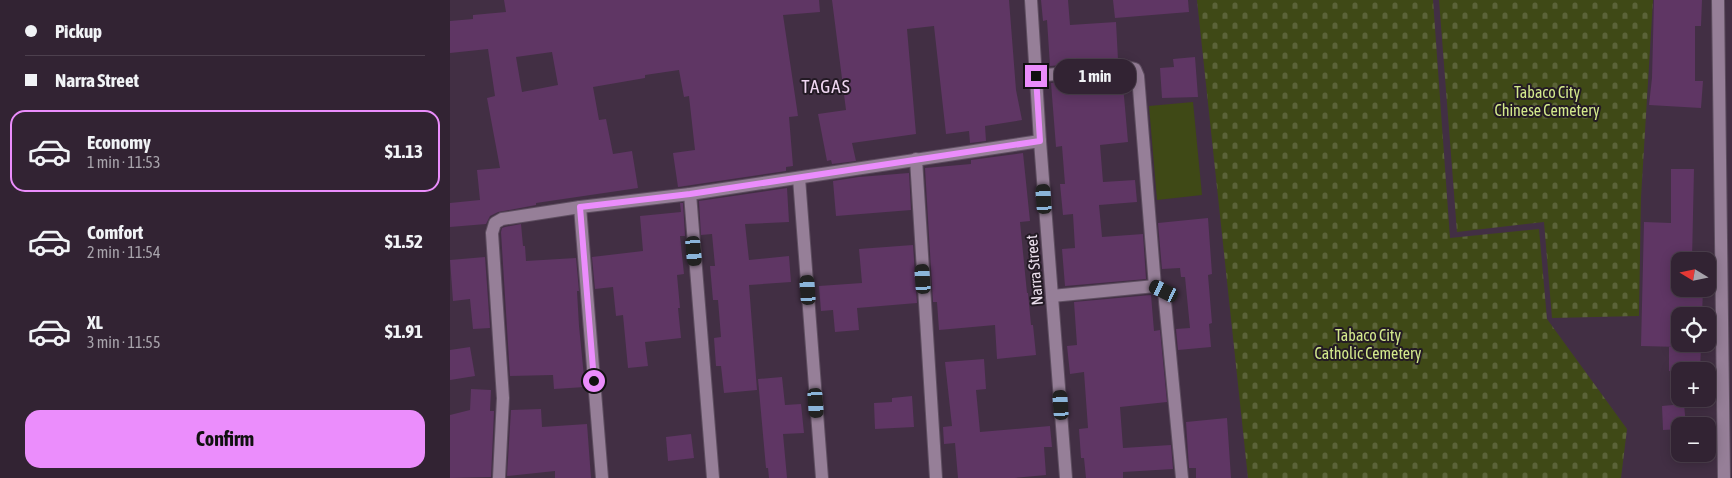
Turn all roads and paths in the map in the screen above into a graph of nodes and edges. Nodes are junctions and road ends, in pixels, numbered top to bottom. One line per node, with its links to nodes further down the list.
1 (1031, 0): 3 (street, Narra Street)
2 (1718, 0): 18 (street)
3 (1036, 76): 4 (street, Narra Street); 9 (street)
4 (1040, 141): 5 (street); 10 (street, Narra Street)
5 (916, 159): 6 (street); 15 (street)
6 (799, 178): 7 (street); 14 (street)
7 (690, 194): 8 (street); 13 (street)
8 (580, 207): 11 (street); 12 (street)
9 (1154, 286): 10 (street); 17 (street)
10 (1052, 296): 16 (street, Narra Street)
11 (499, 478)
12 (602, 478)
13 (713, 478)
14 (822, 478)
15 (936, 478)
16 (1066, 478)
17 (1182, 478)
18 (1724, 478)

